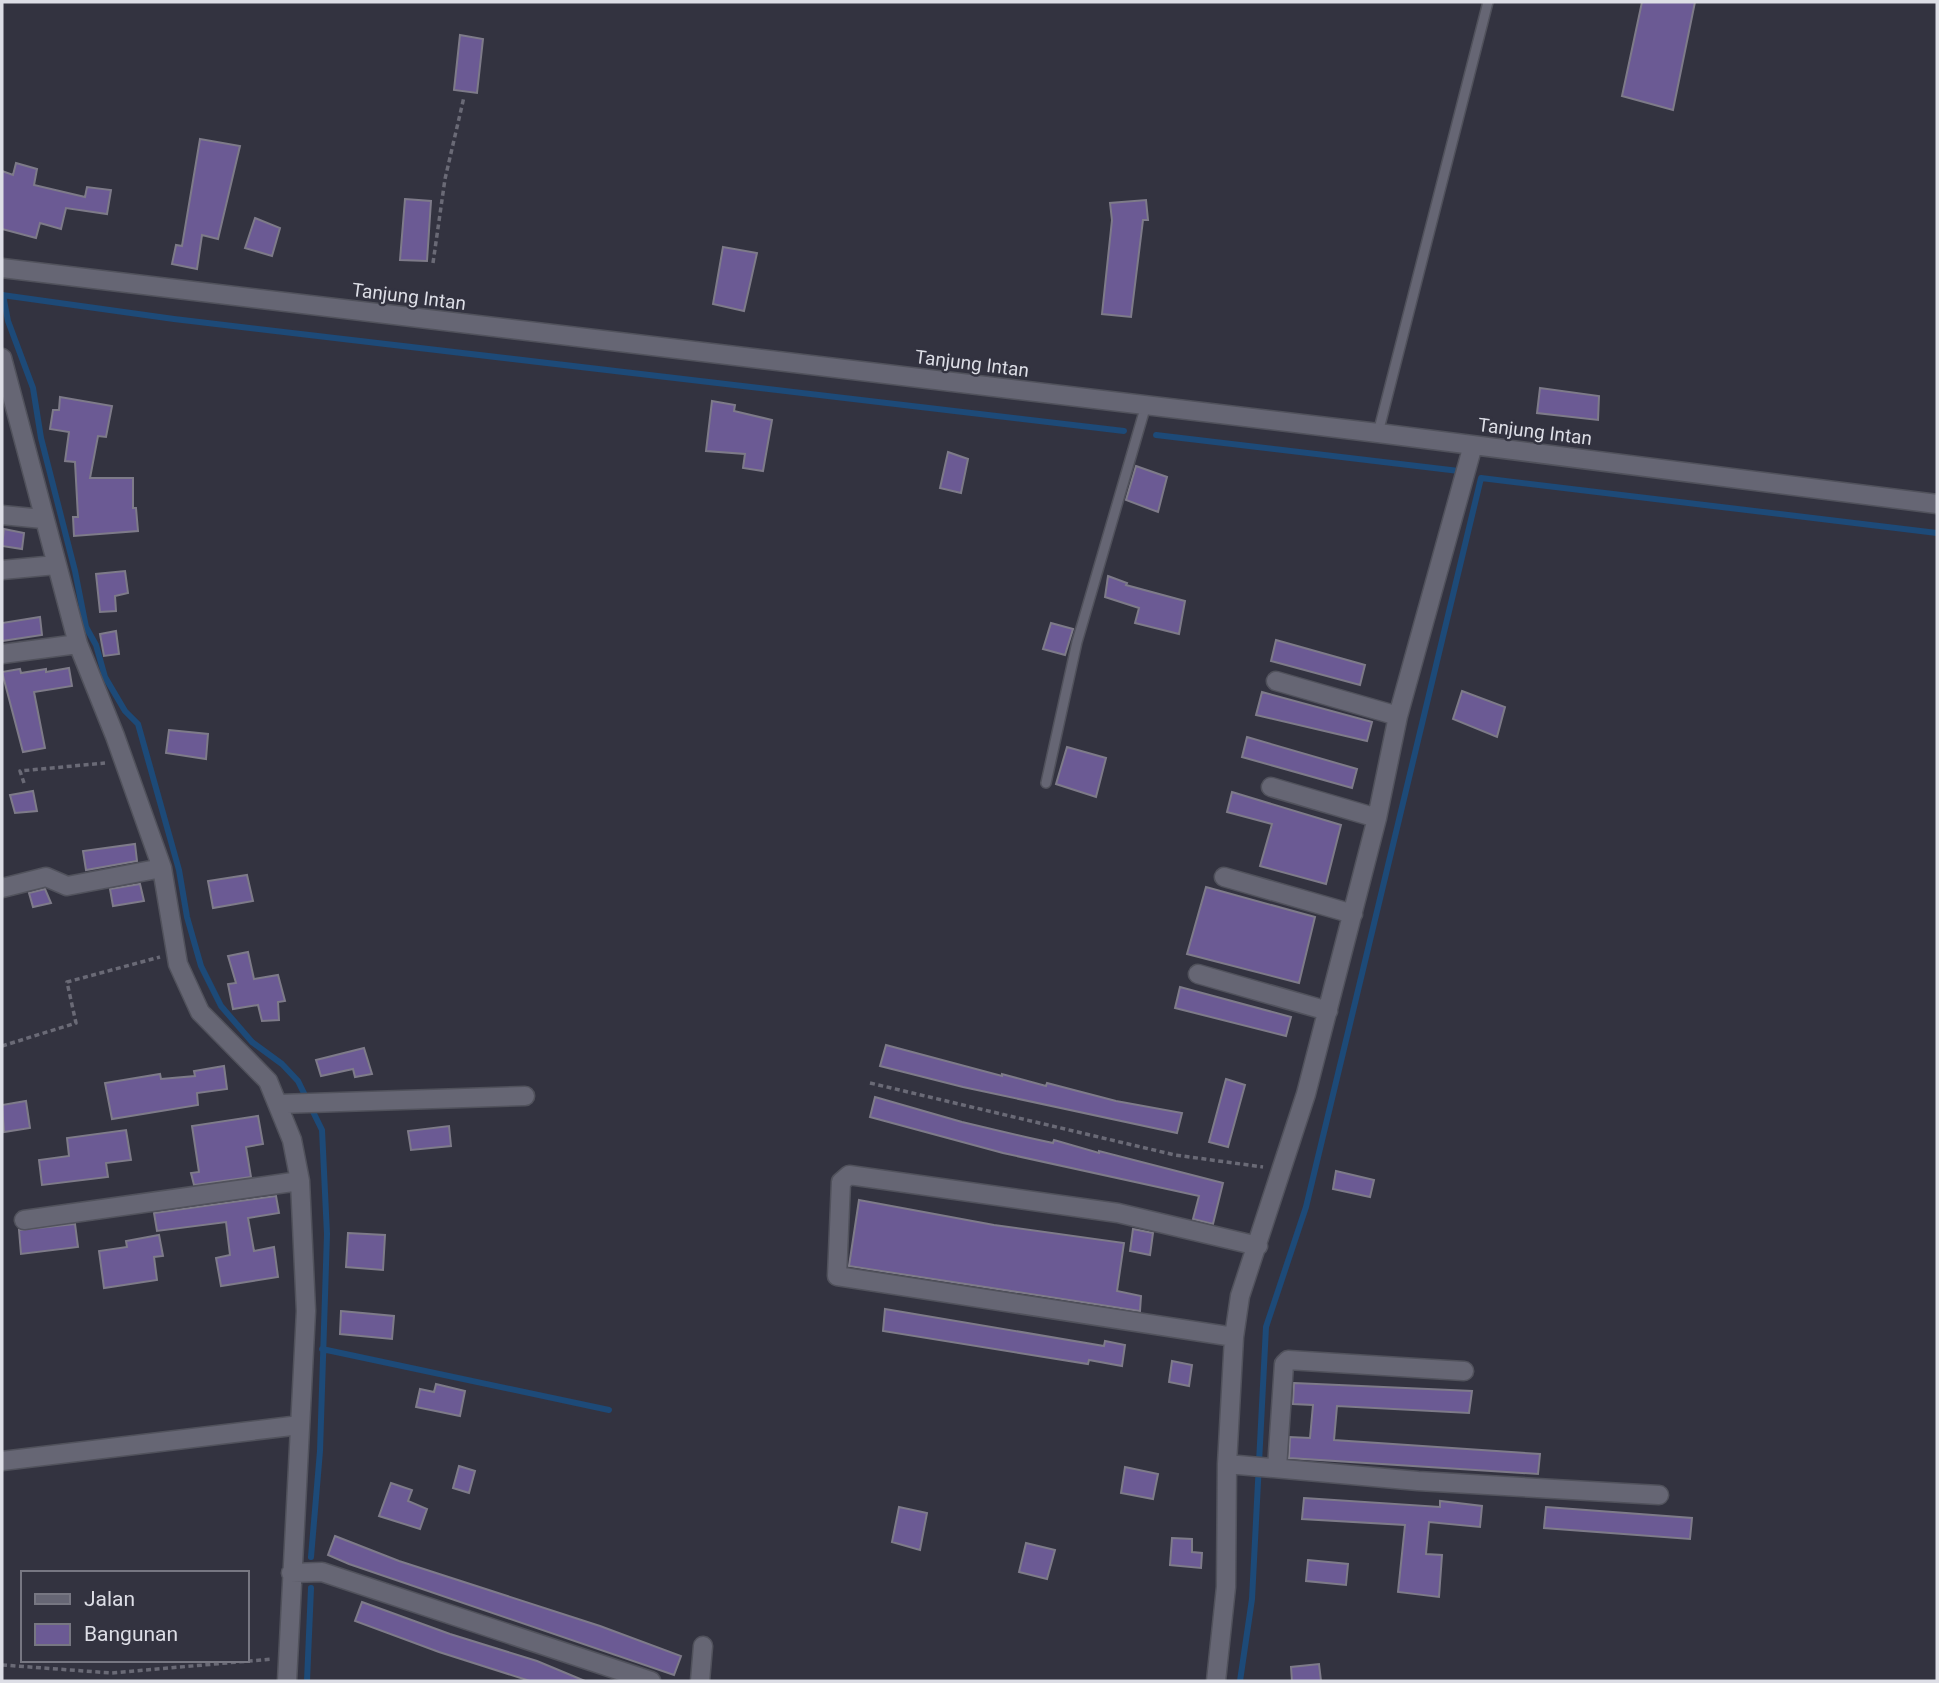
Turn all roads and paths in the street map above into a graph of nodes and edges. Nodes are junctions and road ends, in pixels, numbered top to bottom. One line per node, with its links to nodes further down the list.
1 (1488, 2): 7 (lane)
2 (464, 97): 3 (path)
3 (433, 263)
4 (2, 268): 6 (street, Tanjung Intan)
5 (2, 358): 11 (street)
6 (1146, 405): 7 (street, Tanjung Intan); 20 (lane)
7 (1378, 433): 8 (street, Tanjung Intan)
8 (1473, 445): 9 (street, Tanjung Intan); 17 (street)
9 (1937, 504)
10 (2, 515): 11 (street)
11 (43, 519): 12 (street)
12 (55, 565): 13 (street); 14 (street)
13 (2, 570)
14 (78, 644): 15 (street); 18 (street)
15 (2, 654)
16 (1276, 681): 17 (street)
17 (1398, 716): 22 (street)
18 (124, 761): 19 (path); 23 (street)
19 (24, 783)
20 (1046, 783)
21 (1271, 787): 22 (street)
22 (1377, 818): 26 (street)
23 (162, 867): 25 (street); 27 (street)
24 (1224, 877): 26 (street)
25 (2, 888)
26 (1353, 914): 29 (street)
27 (176, 952): 30 (path); 33 (street)
28 (1198, 974): 29 (street)
29 (1328, 1011): 34 (street)
30 (2, 1046)
31 (870, 1083): 34 (path)
32 (525, 1096): 33 (street)
33 (279, 1104): 35 (street)
34 (1282, 1170): 37 (street)
35 (300, 1181): 36 (street); 40 (street)
36 (24, 1220)
37 (1258, 1247): 38 (street); 38 (street)
38 (1234, 1337): 42 (street)
39 (1464, 1371): 43 (street)
40 (300, 1425): 41 (street); 45 (street)
41 (2, 1461)
42 (1234, 1465): 43 (street); 54 (street)
43 (1273, 1468): 44 (street)
44 (1659, 1495)
45 (292, 1573): 47 (street); 52 (street)
46 (703, 1646): 53 (street)
47 (288, 1658): 48 (path); 51 (street)
48 (248, 1661)
49 (241, 1662): 50 (path)
50 (2, 1665)
51 (287, 1681)
52 (651, 1681)
53 (700, 1681)
54 (1216, 1681)

